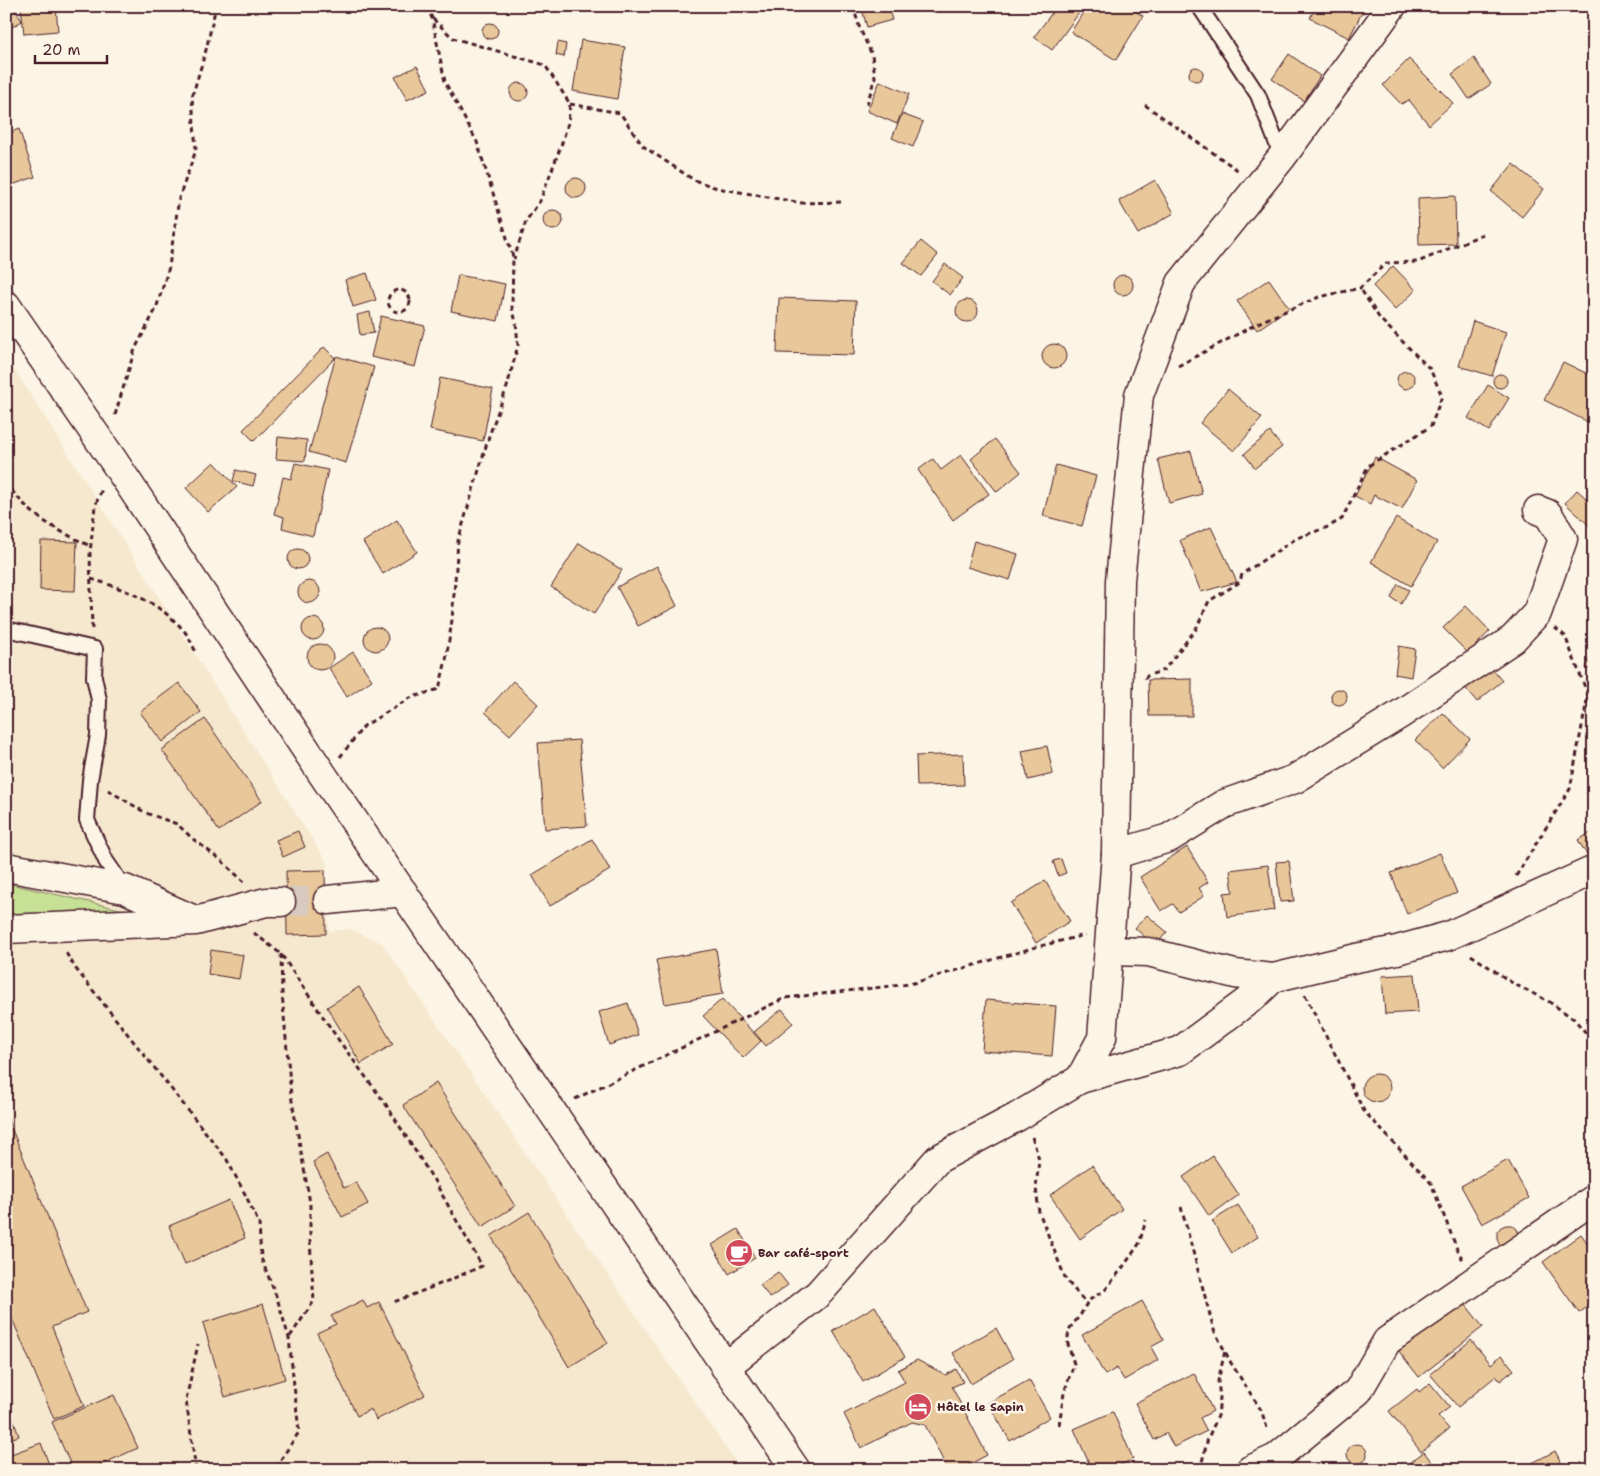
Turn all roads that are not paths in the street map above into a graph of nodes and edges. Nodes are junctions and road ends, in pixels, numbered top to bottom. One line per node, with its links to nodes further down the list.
1 (1199, 6): 3 (lane)
2 (1392, 6): 3 (main road)
3 (1282, 157): 7 (main road)
4 (6, 305): 11 (main road)
5 (1538, 510): 7 (main road)
6 (6, 629): 10 (lane)
7 (1116, 854): 16 (main road)
8 (6, 866): 10 (main road)
9 (1594, 870): 17 (main road)
10 (125, 889): 14 (main road)
11 (403, 892): 12 (main road); 20 (main road)
12 (328, 900)
13 (273, 902): 14 (main road)
14 (196, 921): 15 (main road)
15 (6, 929)
16 (1110, 940): 17 (main road); 18 (main road)
17 (1283, 975): 18 (main road)
18 (1080, 1079): 20 (main road)
19 (1594, 1199): 22 (main road)
20 (725, 1367): 21 (main road)
21 (796, 1470)
22 (1250, 1470)

